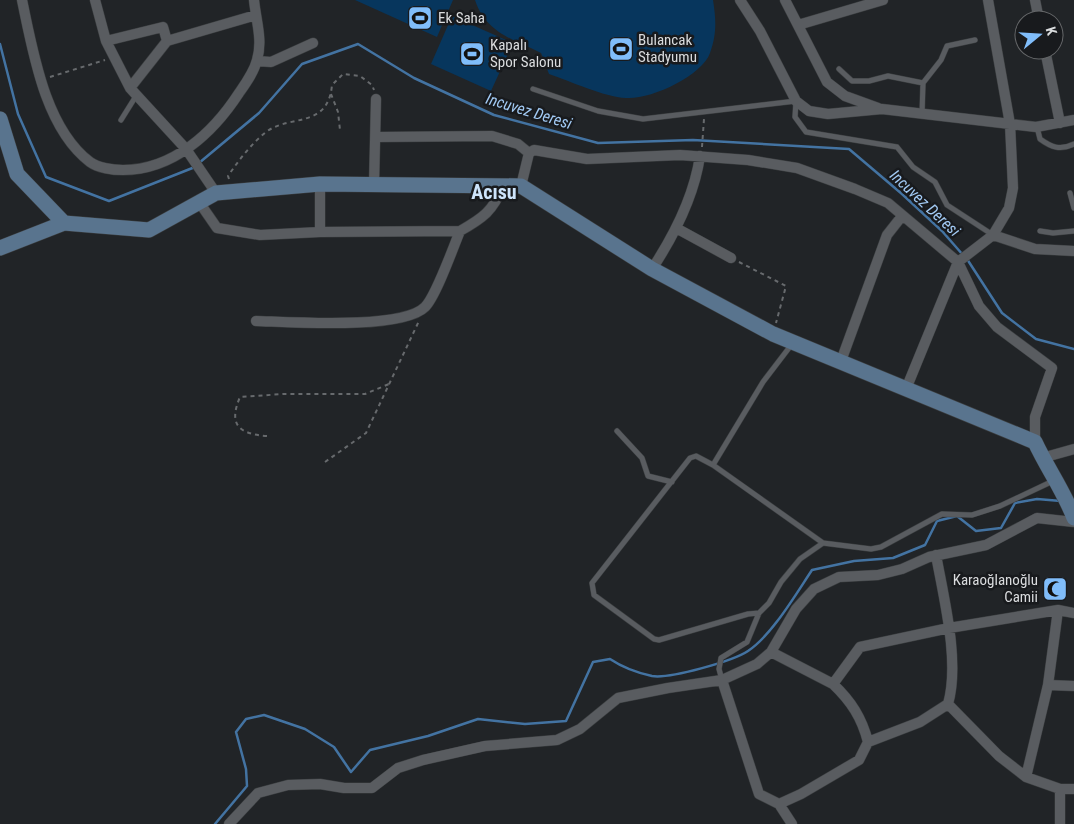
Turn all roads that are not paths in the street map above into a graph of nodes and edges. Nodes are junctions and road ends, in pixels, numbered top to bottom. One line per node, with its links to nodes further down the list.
1 (22, 0): 32 (street)
2 (95, 0): 11 (street)
3 (254, 0): 8 (street)
4 (740, 0): 21 (street)
5 (786, 0): 9 (street)
6 (881, 0): 9 (street)
7 (988, 0): 28 (street)
8 (256, 15): 12 (street); 15 (street)
9 (798, 25): 22 (street)
10 (975, 40): 17 (lane)
11 (106, 41): 12 (street); 19 (street)
12 (168, 41): 19 (street)
13 (313, 43): 15 (street)
14 (1047, 60): 27 (street)
15 (257, 61): 32 (street)
16 (839, 69): 17 (lane)
17 (923, 83): 23 (lane)
18 (533, 89): 21 (lane)
19 (133, 91): 25 (lane); 32 (street)
20 (376, 99): 30 (street)
21 (796, 101): 22 (street); 50 (lane)
22 (882, 109): 23 (street)
23 (922, 114): 28 (street)
24 (0, 119): 44 (street)
25 (121, 120)
26 (1074, 120): 27 (street)
27 (1060, 123): 29 (street)
28 (1010, 124): 29 (street); 50 (street)
29 (1036, 127): 31 (lane)
30 (377, 136): 33 (street); 36 (street)
31 (1074, 144)
32 (186, 149): 39 (street)
33 (529, 153): 34 (street); 38 (street)
34 (701, 153): 43 (street); 45 (street)
35 (320, 184): 36 (street); 39 (street); 48 (street)
36 (374, 185): 37 (street)
37 (503, 186): 38 (street); 46 (street)
38 (521, 186): 55 (street)
39 (223, 192): 41 (street)
40 (1070, 193): 42 (lane)
41 (199, 202): 44 (street); 48 (street)
42 (1074, 208)
43 (902, 216): 54 (street); 58 (street)
44 (64, 223): 51 (street)
45 (676, 228): 53 (street); 55 (street)
46 (460, 231): 48 (street); 56 (street)
47 (1074, 231): 49 (lane)
48 (320, 232)
49 (1040, 232)
50 (992, 235): 52 (street); 54 (street)
51 (0, 248)
52 (1074, 251)
53 (731, 258)
54 (958, 262): 59 (street); 61 (street)
55 (652, 269): 57 (street)
56 (256, 321)
57 (794, 342): 58 (street); 64 (lane)
58 (841, 361): 59 (street)
59 (906, 389): 61 (street)
60 (617, 430): 66 (lane)
61 (1035, 442): 63 (street)
62 (1074, 449): 63 (street)
63 (1042, 458): 65 (street)
64 (713, 464): 66 (lane); 69 (lane)
65 (1056, 480): 67 (street); 69 (lane)
66 (672, 482): 72 (lane)
67 (1074, 518)
68 (1074, 522): 70 (street)
69 (823, 543): 72 (lane)
70 (936, 556): 74 (street); 75 (street)
71 (1058, 610): 73 (street); 74 (street); 78 (street)
72 (759, 613): 76 (lane)
73 (1074, 613)
74 (949, 628): 77 (street); 80 (street)
75 (771, 652): 76 (street); 77 (street)
76 (722, 680): 85 (street); 86 (street)
77 (833, 684): 81 (street)
78 (1048, 685): 79 (street); 82 (street)
79 (1074, 686)
80 (948, 704): 81 (street); 82 (street)
81 (868, 742): 85 (street)
82 (1026, 776): 83 (street)
83 (1060, 789): 84 (street); 88 (street)
84 (1074, 789)
85 (780, 804): 87 (street)
86 (229, 824)
87 (792, 824)
88 (1060, 824)

